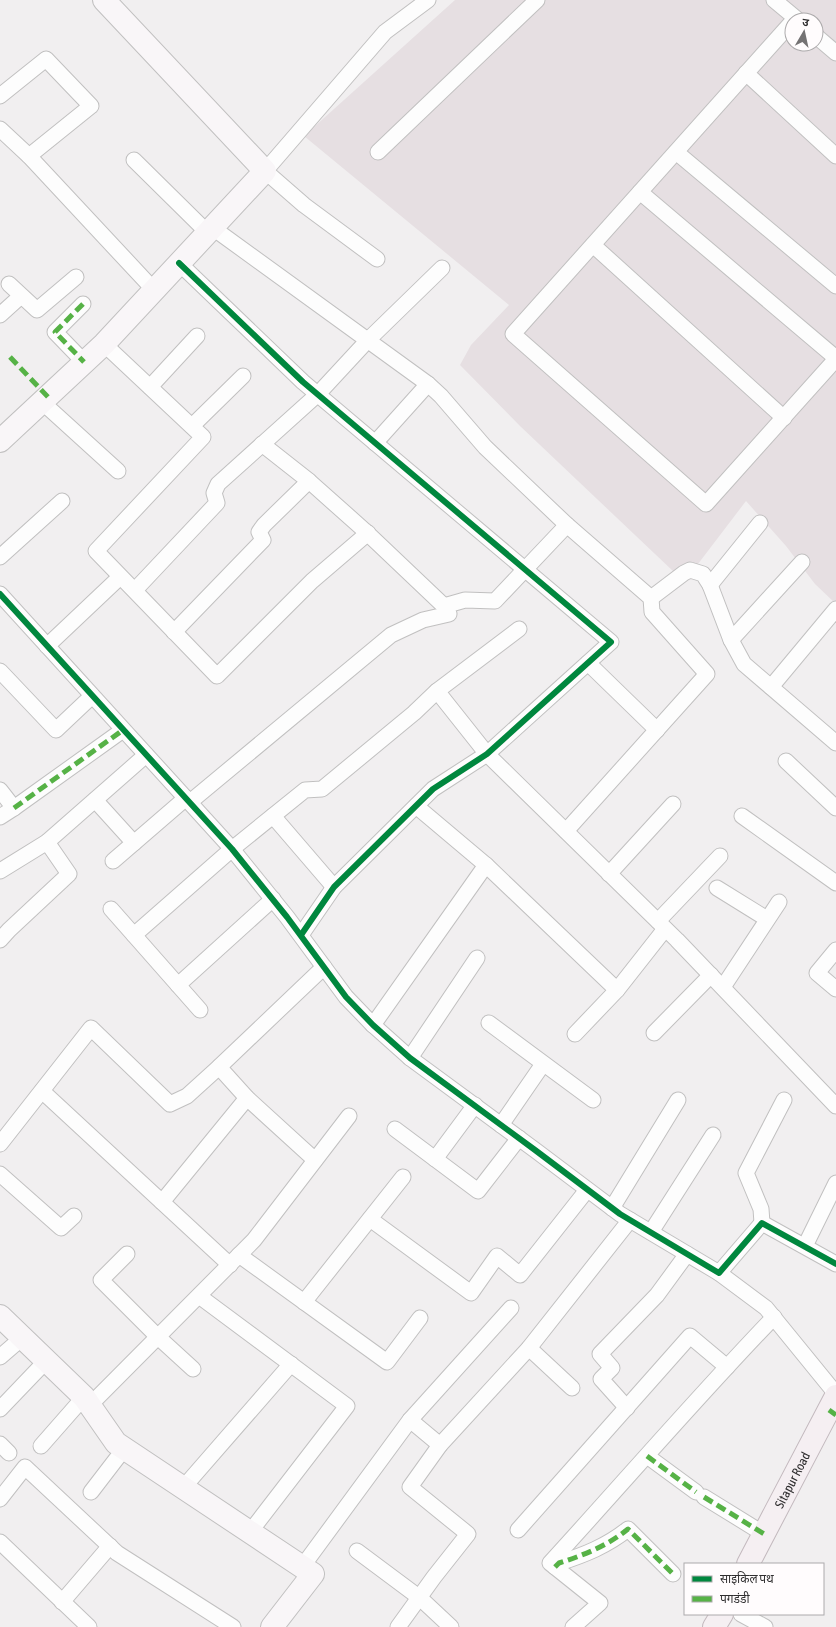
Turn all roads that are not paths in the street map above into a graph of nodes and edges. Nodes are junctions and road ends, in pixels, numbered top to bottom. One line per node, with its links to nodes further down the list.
1 (104, 0): 17 (street)
2 (428, 0): 17 (street)
3 (537, 0): 12 (street)
4 (774, 0): 5 (street)
5 (787, 12)
6 (784, 32): 9 (street)
7 (824, 43): 8 (street)
8 (836, 53)
9 (746, 73): 13 (street); 15 (street)
10 (0, 96): 14 (street)
11 (0, 129): 14 (street)
12 (378, 152)
13 (676, 152): 18 (street); 26 (street)
14 (29, 156): 27 (street)
15 (836, 156)
16 (134, 160): 19 (street)
17 (265, 171): 19 (street); 21 (street)
18 (640, 192): 20 (street); 34 (street)
19 (210, 230): 22 (street); 32 (street)
20 (593, 245): 41 (street); 41 (street)
21 (377, 259)
22 (179, 263): 27 (street); 39 (street)
23 (442, 268): 32 (street)
24 (76, 277): 28 (street)
25 (9, 284): 28 (street)
26 (836, 286)
27 (154, 290): 33 (street)
28 (21, 296): 30 (street)
29 (83, 304): 35 (street)
30 (0, 315)
31 (197, 336): 38 (street)
32 (368, 340): 37 (street); 39 (street)
33 (104, 344): 35 (street); 38 (street)
34 (836, 359): 41 (street)
35 (84, 362): 40 (street)
36 (243, 376): 42 (street)
37 (428, 384): 44 (street); 50 (street)
38 (150, 387): 42 (street)
39 (318, 394): 44 (street); 45 (street)
40 (42, 402): 43 (street); 46 (street)
41 (784, 418)
42 (192, 426): 55 (street)
43 (0, 441)
44 (375, 443): 54 (street)
45 (262, 444): 47 (street); 57 (street)
46 (118, 471)
47 (309, 481): 51 (street); 63 (street)
48 (62, 501): 52 (street)
49 (760, 523): 56 (street)
50 (567, 525): 54 (street); 59 (street)
51 (368, 533): 60 (street); 63 (street)
52 (0, 557)
53 (802, 562): 64 (street)
54 (525, 569): 60 (street); 66 (street)
55 (120, 577): 57 (street); 65 (street)
56 (710, 585): 59 (street); 64 (street)
57 (135, 590): 63 (street)
58 (0, 594): 65 (street)
59 (651, 598): 72 (street)
60 (444, 606): 79 (street)
61 (836, 609): 68 (street)
62 (519, 629): 69 (street)
63 (174, 632)
64 (732, 640): 68 (street)
65 (47, 646): 70 (street)
66 (588, 663): 72 (street); 74 (street)
67 (0, 671): 70 (street)
68 (772, 687): 73 (street)
69 (437, 691): 74 (street); 85 (street)
70 (92, 696): 71 (street)
71 (123, 730): 75 (street); 82 (street)
72 (657, 730): 87 (street)
73 (835, 738)
74 (486, 754): 81 (street); 87 (street)
75 (146, 755): 78 (street); 79 (street)
76 (786, 761): 83 (street)
77 (0, 790): 82 (street)
78 (95, 800): 88 (street); 89 (street)
79 (188, 800): 89 (street); 90 (street)
80 (674, 804): 95 (street)
81 (416, 806): 93 (street); 97 (street)
82 (14, 808): 84 (street)
83 (836, 808)
84 (0, 816)
85 (273, 816): 90 (street); 97 (street)
86 (742, 816): 96 (street)
87 (566, 832): 95 (street)
88 (47, 842): 94 (street); 104 (street)
89 (134, 843): 92 (street)
90 (232, 849): 99 (street); 105 (street)
91 (720, 856): 103 (street)
92 (113, 861)
93 (486, 865): 114 (street); 117 (street)
94 (0, 871)
95 (609, 874): 103 (street)
96 (836, 883)
97 (334, 887): 106 (street)
98 (717, 888): 102 (street)
99 (273, 899): 106 (street); 111 (street)
100 (779, 902): 102 (street)
101 (111, 909): 105 (street)
102 (767, 919): 112 (street)
103 (662, 925): 110 (street); 114 (street)
104 (3, 931)
105 (134, 935): 111 (street)
106 (301, 935): 109 (street)
107 (836, 950): 113 (street)
108 (477, 958): 120 (street)
109 (324, 967): 117 (street); 122 (street)
110 (711, 975): 112 (street); 118 (street)
111 (178, 985): 115 (street)
112 (723, 987): 129 (street)
113 (836, 989)
114 (616, 990): 119 (street)
115 (200, 1010)
116 (490, 1023): 121 (street)
117 (372, 1025): 120 (street)
118 (654, 1033)
119 (575, 1034)
120 (410, 1058): 128 (street)
121 (543, 1064): 125 (street); 131 (street)
122 (219, 1067): 123 (street); 124 (street)
123 (42, 1091): 135 (street); 142 (street)
124 (247, 1098): 137 (street); 142 (street)
125 (593, 1100)
126 (678, 1100): 143 (street)
127 (784, 1100): 147 (street)
128 (475, 1105): 131 (street); 136 (street)
129 (836, 1106)
130 (349, 1116): 137 (street)
131 (501, 1125): 134 (street)
132 (395, 1129): 136 (street)
133 (713, 1135): 148 (street)
134 (519, 1138): 136 (street); 141 (street)
135 (0, 1144)
136 (435, 1159)
137 (315, 1160): 152 (street)
138 (0, 1174): 144 (street)
139 (403, 1177): 145 (street)
140 (836, 1183): 149 (street)
141 (587, 1190): 143 (street); 145 (street)
142 (162, 1202): 152 (street)
143 (612, 1208): 146 (street)
144 (74, 1216)
145 (370, 1219): 156 (street)
146 (630, 1220): 148 (street); 163 (street)
147 (762, 1223): 149 (street); 154 (street)
148 (651, 1232): 151 (street)
149 (805, 1246): 153 (street)
150 (127, 1254): 161 (street)
151 (686, 1254): 154 (street); 172 (street)
152 (234, 1260): 155 (street); 156 (street)
153 (836, 1264)
154 (719, 1273): 159 (street)
155 (199, 1296): 161 (street); 166 (street)
156 (304, 1302): 160 (street)
157 (511, 1308): 174 (street)
158 (0, 1316): 162 (street)
159 (774, 1317): 167 (street); 171 (street)
160 (420, 1318)
161 (158, 1337): 168 (street); 170 (street)
162 (22, 1338): 164 (street); 165 (street)
163 (529, 1348): 169 (street); 175 (street)
164 (0, 1357)
165 (46, 1361): 170 (street); 173 (street)
166 (291, 1364): 179 (street); 183 (street)
167 (727, 1367): 172 (street); 178 (street)
168 (192, 1369)
169 (572, 1388)
170 (87, 1401): 176 (street); 177 (street)
171 (834, 1404): 184 (main road, Sitapur Road)
172 (627, 1408): 182 (street)
173 (0, 1409)
174 (410, 1420): 175 (street); 189 (street)
175 (440, 1445): 192 (street)
176 (41, 1446)
177 (124, 1449): 179 (street); 180 (street)
178 (647, 1456): 184 (street); 190 (street)
179 (183, 1488): 183 (street)
180 (91, 1492)
181 (0, 1499): 186 (street)
182 (518, 1530)
183 (250, 1532): 189 (street)
184 (764, 1534): 188 (main road, Sitapur Road)
185 (0, 1542): 193 (street)
186 (110, 1546): 193 (street); 197 (street)
187 (357, 1551): 192 (street)
188 (749, 1563)
189 (302, 1567): 198 (street)
190 (555, 1567): 191 (street); 201 (street)
191 (673, 1574)
192 (420, 1598): 199 (street); 200 (street)
193 (62, 1602): 196 (street)
194 (721, 1615): 202 (main road)
195 (743, 1615): 203 (street)
196 (89, 1627)
197 (233, 1627)
198 (272, 1627)
199 (398, 1627)
200 (452, 1627)
201 (573, 1627)
202 (714, 1627)
203 (765, 1627)

